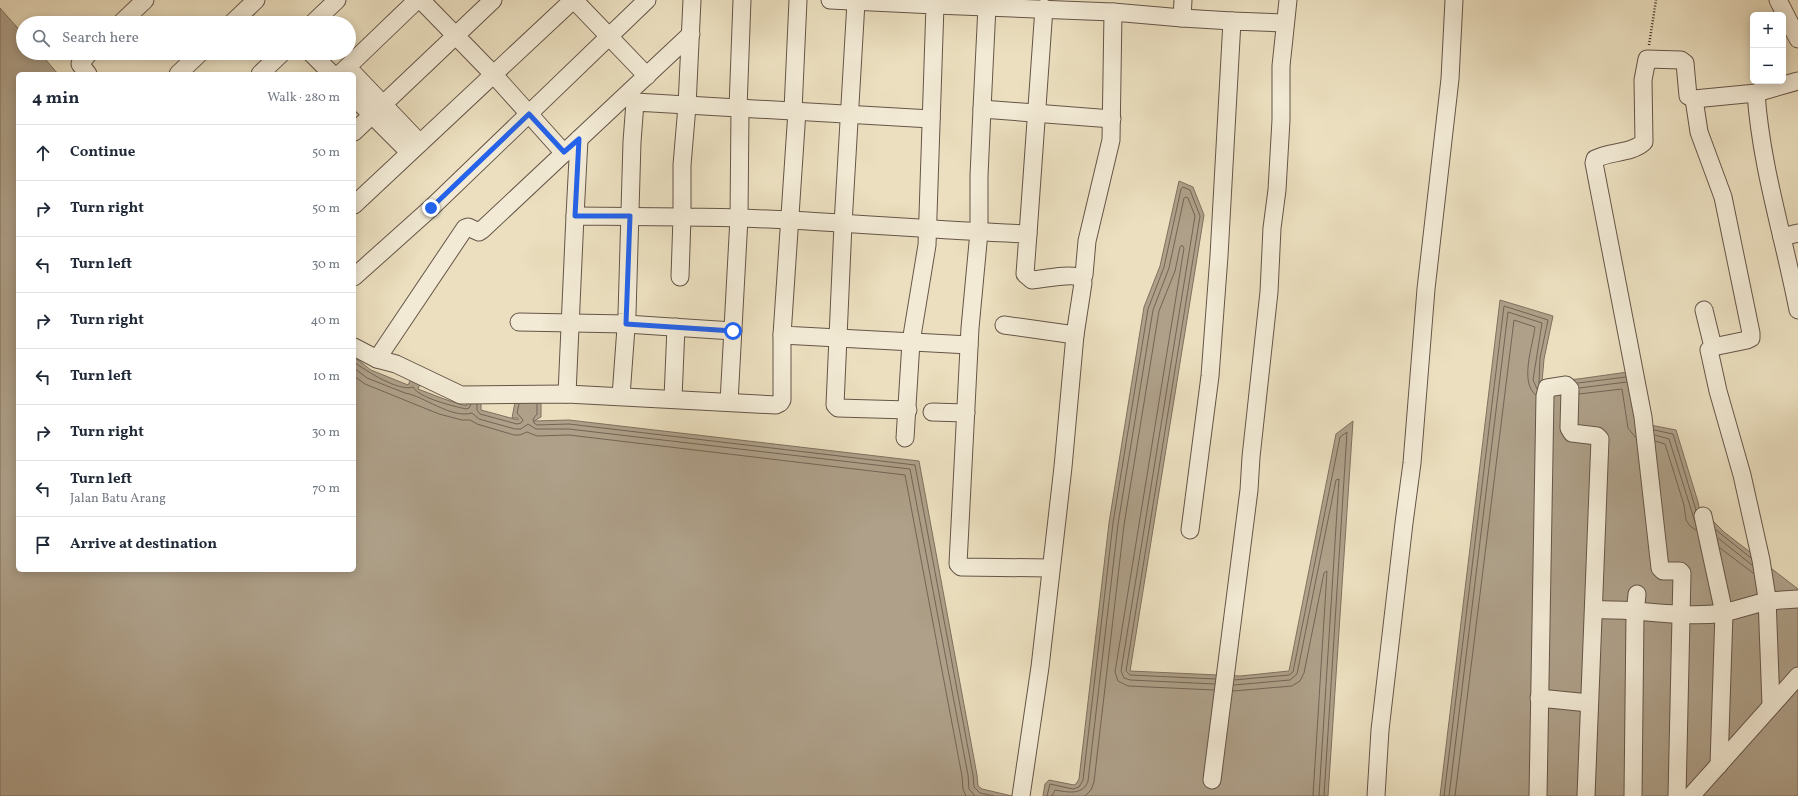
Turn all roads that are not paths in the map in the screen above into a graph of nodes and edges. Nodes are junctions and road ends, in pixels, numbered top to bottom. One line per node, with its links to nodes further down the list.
1 (145, 0): 23 (street)
2 (256, 0): 24 (street)
3 (337, 0): 25 (street)
4 (417, 0): 42 (street)
5 (421, 0): 31 (street)
6 (493, 0): 31 (street)
7 (574, 0): 32 (street); 43 (street)
8 (647, 0): 32 (street)
9 (692, 0): 30 (street)
10 (742, 0): 51 (street)
11 (798, 0): 54 (street)
12 (830, 0): 17 (street)
13 (1183, 0): 26 (street)
14 (1288, 0): 29 (street)
15 (1454, 0): 119 (street)
16 (1778, 0): 27 (street)
17 (856, 2): 19 (street); 56 (street)
18 (955, 3): 19 (street); 20 (street)
19 (935, 4): 58 (street)
20 (987, 6): 21 (street); 52 (street)
21 (1044, 8): 22 (street); 57 (street)
22 (1109, 8): 26 (street); 59 (street)
23 (128, 16)
24 (239, 16)
25 (320, 16)
26 (1182, 18): 28 (street)
27 (1794, 18): 33 (street)
28 (1232, 21): 29 (street); 103 (street)
29 (1285, 23): 117 (street)
30 (691, 34): 44 (street); 50 (street)
31 (456, 36): 43 (street); 53 (street)
32 (609, 36): 44 (street); 55 (street)
33 (1798, 39)
34 (83, 60): 38 (street)
35 (193, 60): 39 (street)
36 (275, 60): 40 (street)
37 (318, 60): 41 (street)
38 (86, 72)
39 (180, 72)
40 (262, 72)
41 (330, 72)
42 (349, 72)
43 (494, 75): 55 (street); 62 (street)
44 (647, 76): 61 (street)
45 (356, 82): 53 (street)
46 (1798, 82): 47 (street)
47 (1756, 93): 49 (street); 74 (street)
48 (356, 98): 53 (street)
49 (1694, 98): 91 (street); 111 (street)
50 (687, 106): 51 (street); 66 (street); 67 (street)
51 (739, 108): 54 (street); 68 (street)
52 (982, 109): 57 (street); 72 (street)
53 (377, 110): 60 (street); 62 (street)
54 (795, 110): 56 (street); 69 (street)
55 (529, 114): 63 (street); 75 (street)
56 (849, 114): 58 (street); 70 (street)
57 (1037, 114): 59 (street); 73 (street)
58 (931, 119): 71 (street)
59 (1112, 119): 77 (street)
60 (356, 130)
61 (579, 139): 63 (street); 65 (street)
62 (414, 148): 64 (street)
63 (564, 152): 93 (street)
64 (356, 203)
65 (575, 216): 66 (street); 81 (street)
66 (630, 216): 67 (street); 82 (street)
67 (682, 217): 68 (street); 76 (street)
68 (739, 218): 69 (street); 85 (street)
69 (789, 221): 70 (street); 86 (street)
70 (843, 224): 71 (street); 88 (street)
71 (927, 229): 72 (street); 89 (street)
72 (979, 232): 73 (street); 90 (street)
73 (1028, 234): 77 (street)
74 (1790, 235): 79 (street)
75 (356, 275)
76 (680, 277)
77 (1082, 279): 87 (street)
78 (1704, 310): 91 (street)
79 (1798, 310)
80 (519, 322): 81 (street)
81 (569, 324): 82 (street); 94 (street)
82 (626, 324): 84 (street); 95 (street)
83 (1004, 325): 87 (street)
84 (676, 327): 85 (street); 96 (street)
85 (733, 331): 97 (street)
86 (782, 335): 88 (street); 97 (street)
87 (1075, 335): 104 (street)
88 (838, 339): 89 (street); 98 (street)
89 (911, 342): 90 (street); 98 (street)
90 (969, 345): 100 (street)
91 (1713, 347): 107 (street)
92 (356, 349): 93 (street)
93 (377, 358): 94 (street)
94 (567, 394): 95 (street)
95 (621, 396): 96 (street)
96 (673, 398): 97 (street)
97 (729, 402)
98 (908, 410): 101 (street)
99 (932, 412): 100 (street)
100 (966, 413): 104 (street)
101 (905, 438)
102 (1703, 516): 110 (street)
103 (1190, 530)
104 (1050, 568): 118 (street)
105 (1637, 594): 109 (street)
106 (1798, 599): 107 (street)
107 (1767, 601): 110 (street); 115 (street)
108 (1594, 610): 109 (street); 113 (street); 114 (street)
109 (1635, 610): 111 (street); 122 (street)
110 (1724, 613): 111 (street); 116 (street)
111 (1680, 614): 123 (street)
112 (1798, 676): 115 (street)
113 (1539, 698): 114 (street); 120 (street)
114 (1589, 703): 121 (street)
115 (1771, 705): 116 (street)
116 (1719, 765): 124 (street)
117 (1212, 780)
118 (1021, 796)
119 (1376, 796)
120 (1538, 796)
121 (1586, 796)
122 (1633, 796)
123 (1677, 796)
124 (1691, 796)

